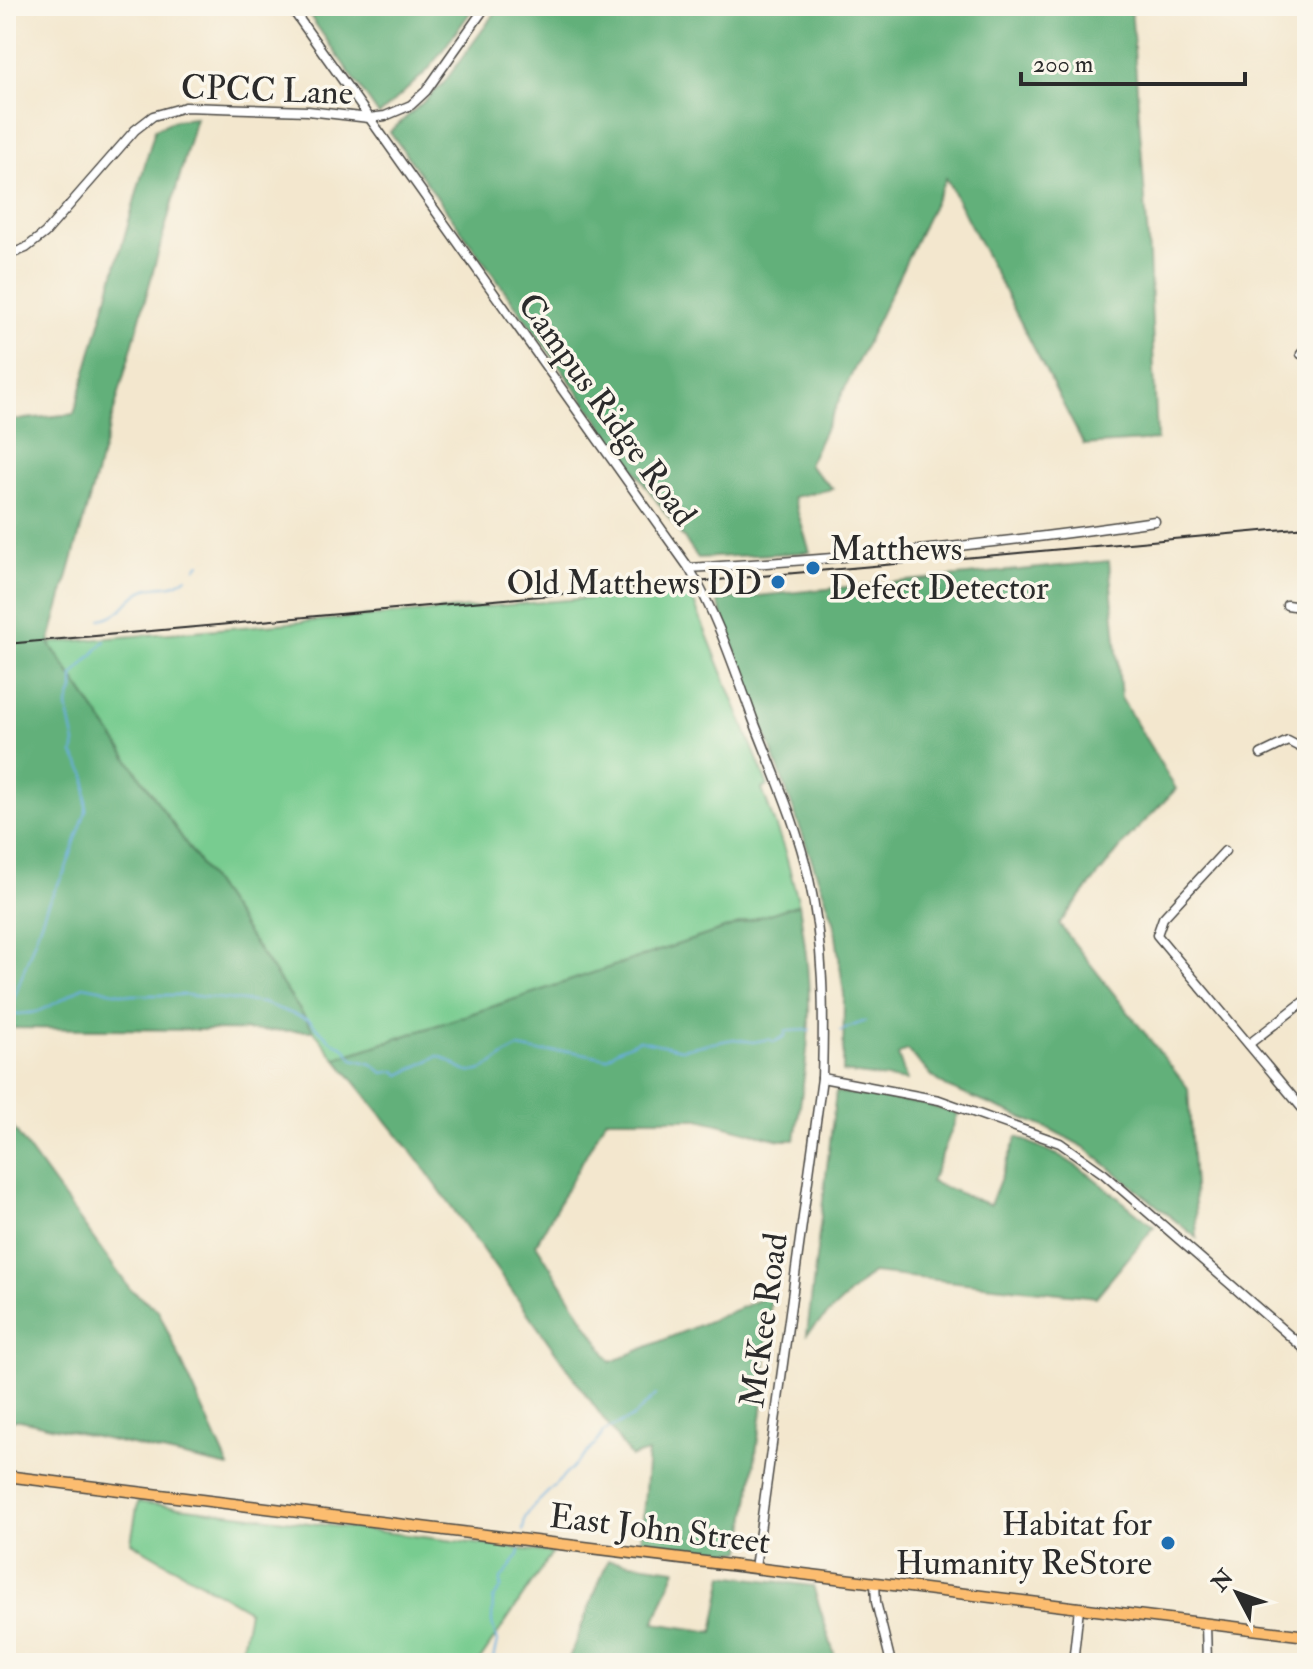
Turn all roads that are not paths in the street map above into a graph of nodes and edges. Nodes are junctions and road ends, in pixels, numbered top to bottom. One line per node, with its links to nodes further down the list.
1 (290, 6): 3 (street, Campus Ridge Road)
2 (486, 6): 3 (street, CPCC Lane)
3 (369, 118): 4 (street, CPCC Lane); 6 (street, Campus Ridge Road)
4 (6, 256)
5 (1155, 521): 6 (street)
6 (689, 568): 14 (street, Campus Ridge Road)
7 (1287, 605): 8 (street)
8 (1307, 608)
9 (1307, 751): 10 (street)
10 (1261, 754)
11 (1225, 851): 13 (street)
12 (1307, 999): 13 (street)
13 (1249, 1044): 15 (street)
14 (822, 1078): 16 (street); 18 (street, McKee Road)
15 (1307, 1114)
16 (1307, 1351)
17 (6, 1476): 18 (main road, East John Street)
18 (755, 1568): 19 (main road, East John Street)
19 (875, 1583): 20 (main road, East John Street); 23 (street)
20 (1079, 1608): 21 (main road, East John Street); 24 (street)
21 (1206, 1624): 22 (main road, East John Street); 25 (street)
22 (1307, 1636)
23 (891, 1663)
24 (1073, 1663)
25 (1207, 1663)

